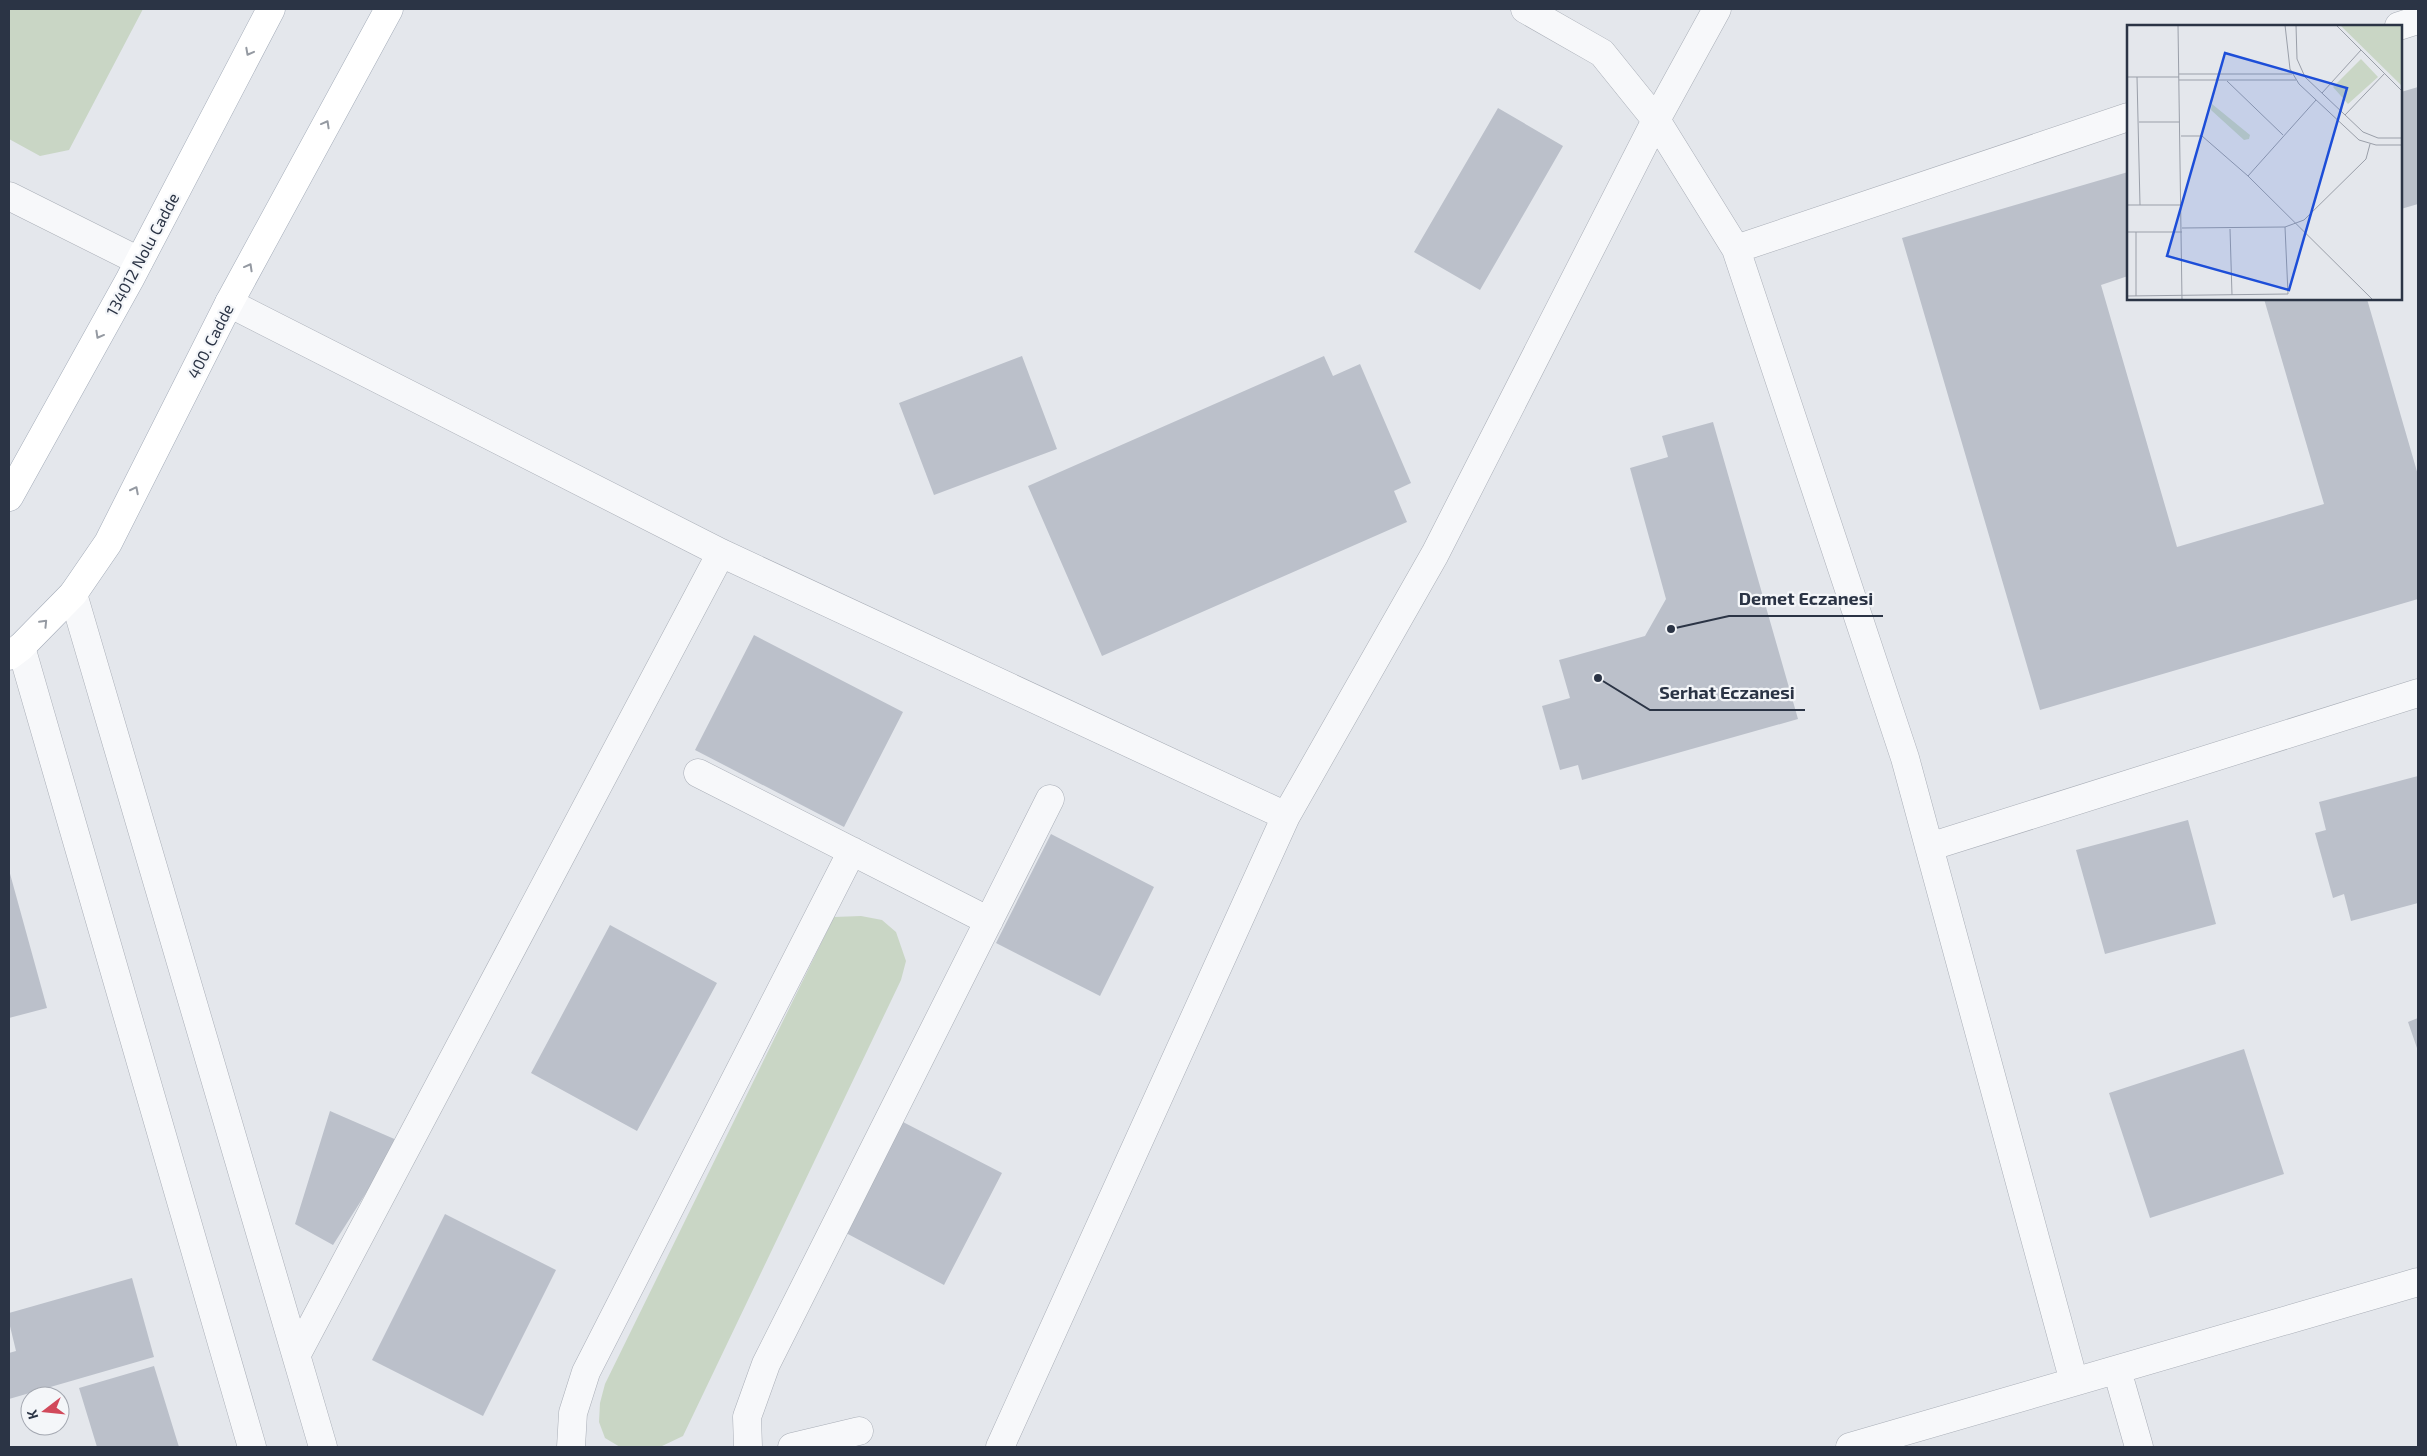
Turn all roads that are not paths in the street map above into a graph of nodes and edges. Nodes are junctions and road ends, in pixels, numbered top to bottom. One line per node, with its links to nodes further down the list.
1 (271, 9): 11 (main road, 134012 Nolu Cadde, one-way to 11)
2 (389, 9): 12 (main road, 400. Cadde, one-way to 2)
3 (1525, 9): 8 (street)
4 (1718, 9): 8 (street)
5 (2418, 20): 6 (street)
6 (2402, 25)
7 (2127, 117): 10 (street)
8 (1656, 120): 10 (street); 20 (street)
9 (9, 196): 11 (street)
10 (1736, 249): 21 (street)
11 (139, 261): 13 (main road, 134012 Nolu Cadde, one-way to 13)
12 (229, 303): 14 (street); 15 (main road, 400. Cadde, one-way to 12)
13 (9, 497)
14 (721, 554): 20 (street); 25 (street)
15 (73, 594): 16 (main road, 400. Cadde, one-way to 15); 25 (street)
16 (15, 651): 29 (street)
17 (2418, 693): 21 (street)
18 (698, 773): 22 (street)
19 (1050, 799): 23 (street)
20 (1286, 816): 34 (street)
21 (1929, 847): 27 (street)
22 (852, 851): 23 (street); 31 (street)
23 (989, 921): 32 (street)
24 (2418, 1282): 26 (street)
25 (297, 1354): 30 (street)
26 (2117, 1370): 27 (street); 36 (street)
27 (2074, 1382): 35 (street)
28 (858, 1431): 33 (street)
29 (252, 1447)
30 (323, 1447)
31 (571, 1447)
32 (748, 1447)
33 (792, 1447)
34 (1000, 1447)
35 (1850, 1447)
36 (2139, 1447)

